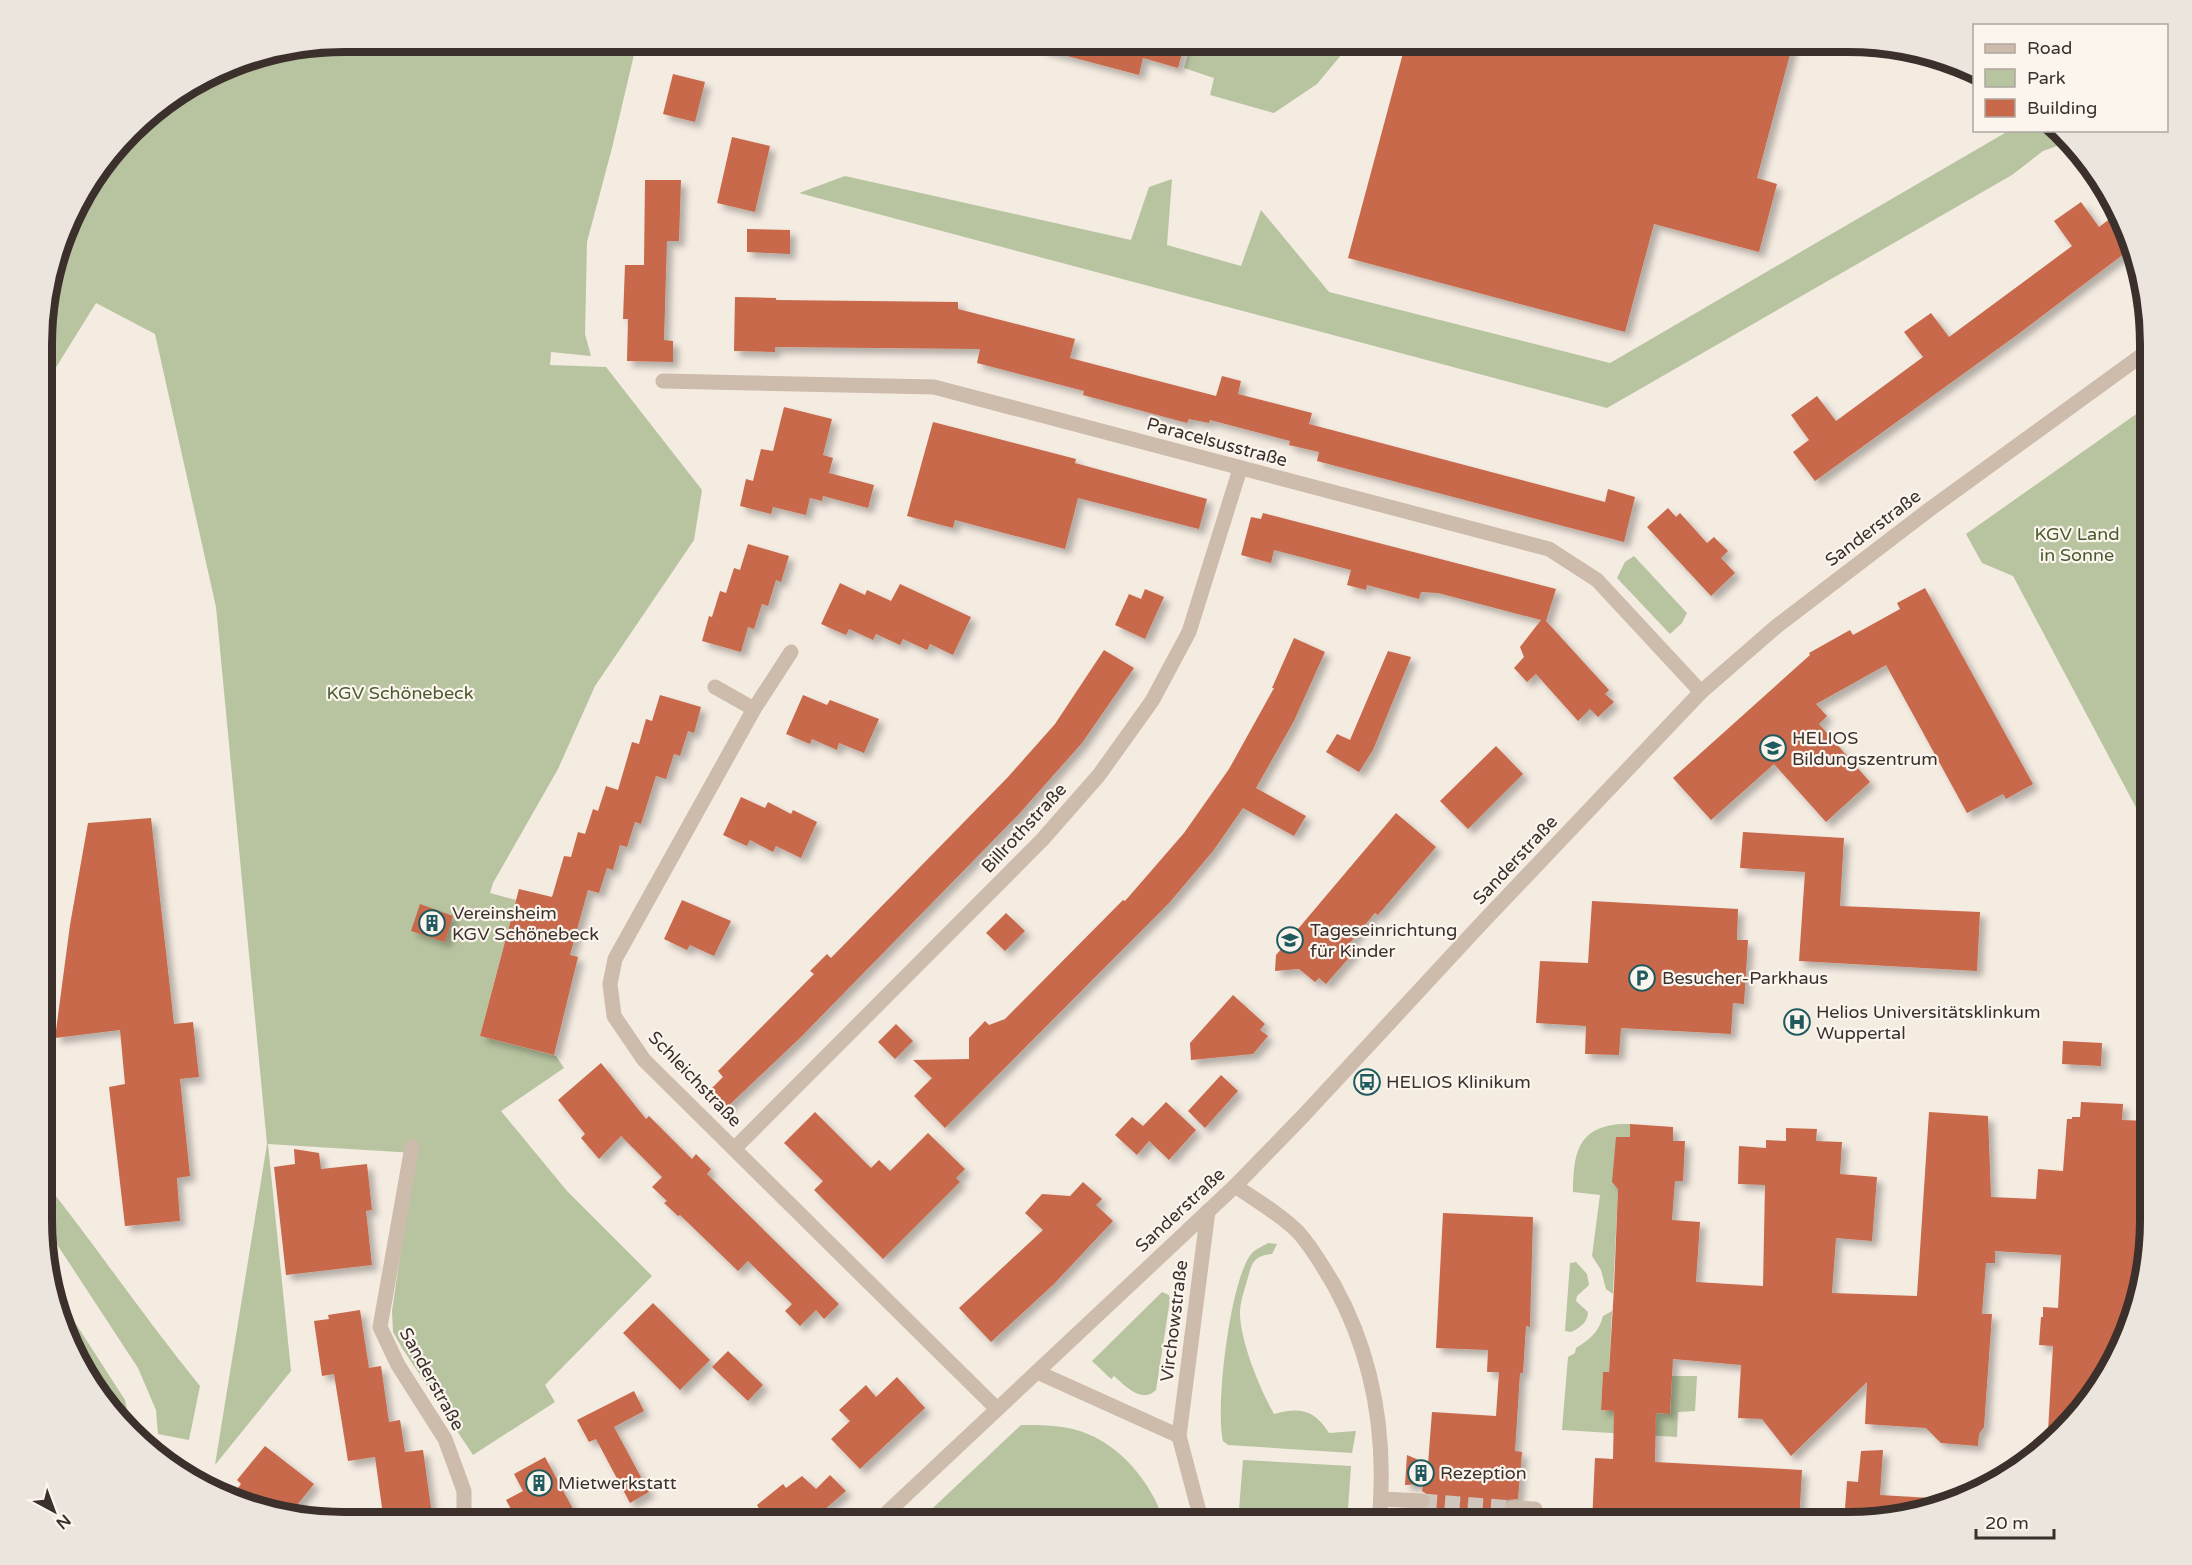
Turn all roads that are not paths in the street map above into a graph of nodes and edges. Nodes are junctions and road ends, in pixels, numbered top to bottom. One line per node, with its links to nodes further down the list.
1 (2140, 357): 6 (street, Sanderstraße)
2 (663, 381): 3 (street, Paracelsusstraße)
3 (1240, 469): 6 (street, Paracelsusstraße); 9 (street, Billrothstraße)
4 (790, 652): 7 (street, Schleichstraße)
5 (715, 687): 7 (street)
6 (1701, 692): 10 (street, Sanderstraße)
7 (754, 709): 9 (street, Schleichstraße)
8 (412, 1147): 19 (street, Sanderstraße)
9 (735, 1148): 13 (street, Schleichstraße)
10 (1235, 1186): 11 (street, Sanderstraße); 15 (street)
11 (1208, 1211): 12 (street, Sanderstraße); 14 (street, Virchowstraße)
12 (1037, 1372): 13 (street, Sanderstraße); 14 (street)
13 (997, 1409): 20 (street, Sanderstraße)
14 (1179, 1436): 21 (street, Virchowstraße)
15 (1381, 1500): 16 (street); 22 (street)
16 (1422, 1501)
17 (1512, 1508): 18 (street)
18 (1535, 1509)
19 (464, 1512)
20 (888, 1512)
21 (1199, 1512)
22 (1379, 1512)

